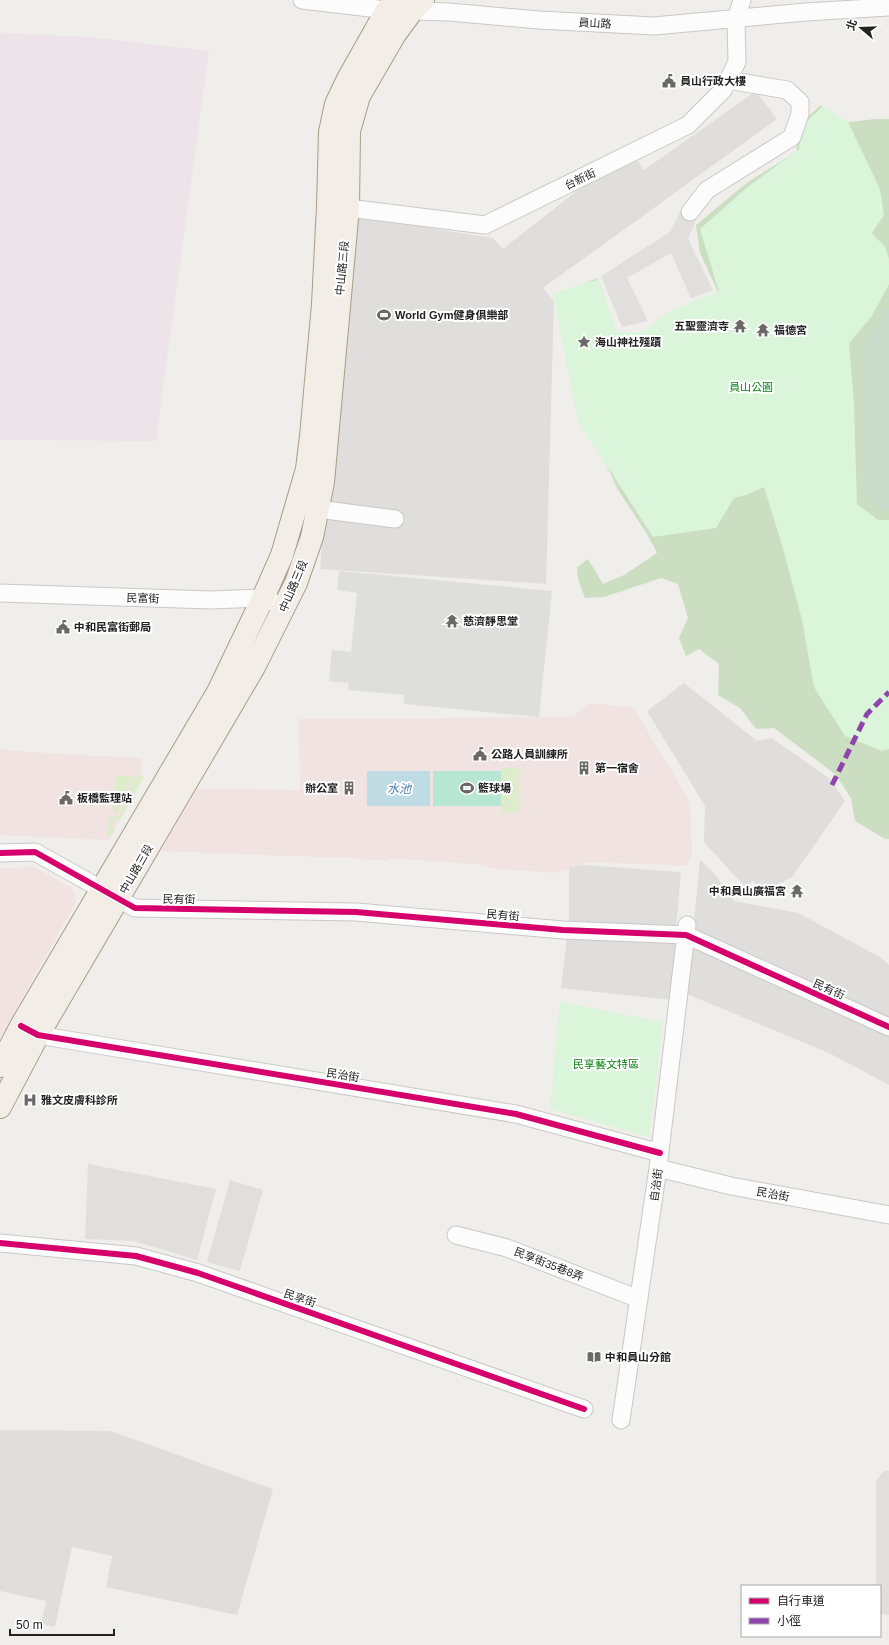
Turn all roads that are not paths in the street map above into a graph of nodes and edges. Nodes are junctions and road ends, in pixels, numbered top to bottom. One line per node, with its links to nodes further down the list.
1 (302, 0): 3 (street, 員山路)
2 (742, 0): 5 (street, 台新街)
3 (404, 5): 5 (street, 員山路); 7 (main road, 中山路三段); 12 (main road, 中山路三段)
4 (889, 7): 5 (street, 員山路)
5 (736, 19): 6 (street, 台新街)
6 (728, 80): 7 (street, 台新街); 8 (street)
7 (348, 208): 9 (main road, 中山路三段)
8 (690, 212)
9 (318, 509): 10 (street); 13 (main road, 中山路三段)
10 (395, 519)
11 (0, 593): 12 (street, 民富街)
12 (263, 598): 13 (street, 民富街); 15 (main road, 中山路三段)
13 (285, 607): 15 (main road, 中山路三段)
14 (0, 853): 15 (street, 民有街)
15 (109, 894): 16 (street, 民有街); 18 (main road, 中山路三段)
16 (686, 930): 17 (street, 民有街); 21 (street, 自治街)
17 (889, 1027)
18 (29, 1030): 19 (main road, 中山路三段); 20 (main road, 中山路三段); 21 (street, 民治街)
19 (0, 1066)
20 (0, 1106)
21 (659, 1161): 22 (street, 民治街); 25 (street, 自治街)
22 (889, 1215)
23 (456, 1235): 25 (street, 民享街35巷8弄)
24 (0, 1242): 26 (street, 民享街)
25 (639, 1299): 27 (street, 自治街)
26 (584, 1408)
27 (621, 1420)

